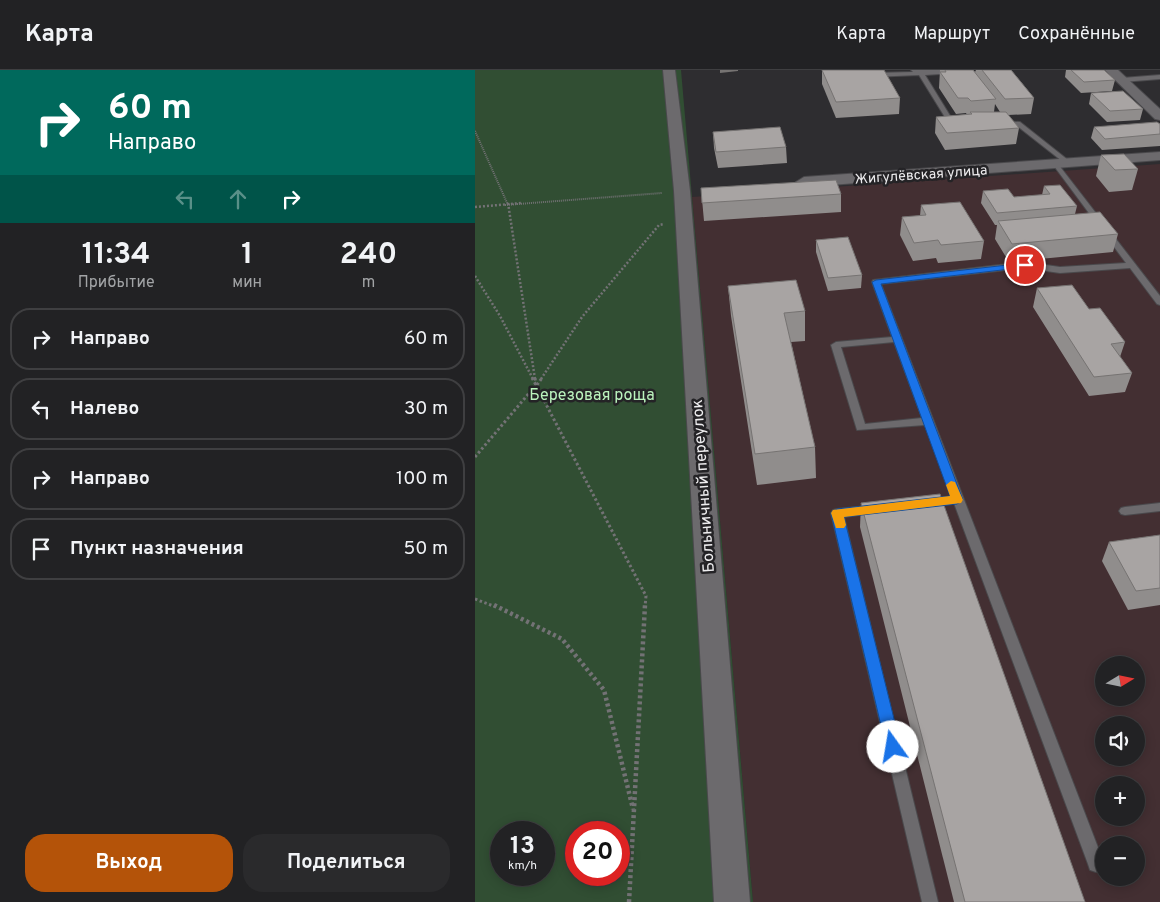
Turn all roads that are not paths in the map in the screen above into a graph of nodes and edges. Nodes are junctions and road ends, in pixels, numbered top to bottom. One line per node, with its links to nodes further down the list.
1 (669, 70): 23 (street, Больничный переулок)
2 (913, 70): 5 (lane)
3 (957, 70): 5 (lane)
4 (1111, 70): 8 (street)
5 (921, 72): 6 (lane); 10 (lane)
6 (864, 76)
7 (1160, 77): 8 (lane)
8 (1122, 80): 9 (street)
9 (1160, 116)
10 (970, 122)
11 (989, 122): 13 (lane)
12 (1160, 156): 13 (street, Жигулёвская улица)
13 (1062, 164): 14 (street, Жигулёвская улица); 15 (lane)
14 (790, 183)
15 (1132, 265): 16 (lane); 17 (lane)
16 (1160, 302)
17 (897, 339): 18 (lane); 18 (lane)
18 (927, 421): 22 (lane)
19 (893, 507): 24 (lane)
20 (1160, 507): 21 (lane)
21 (1125, 511)
22 (1095, 861)
23 (732, 902)
24 (931, 902)

